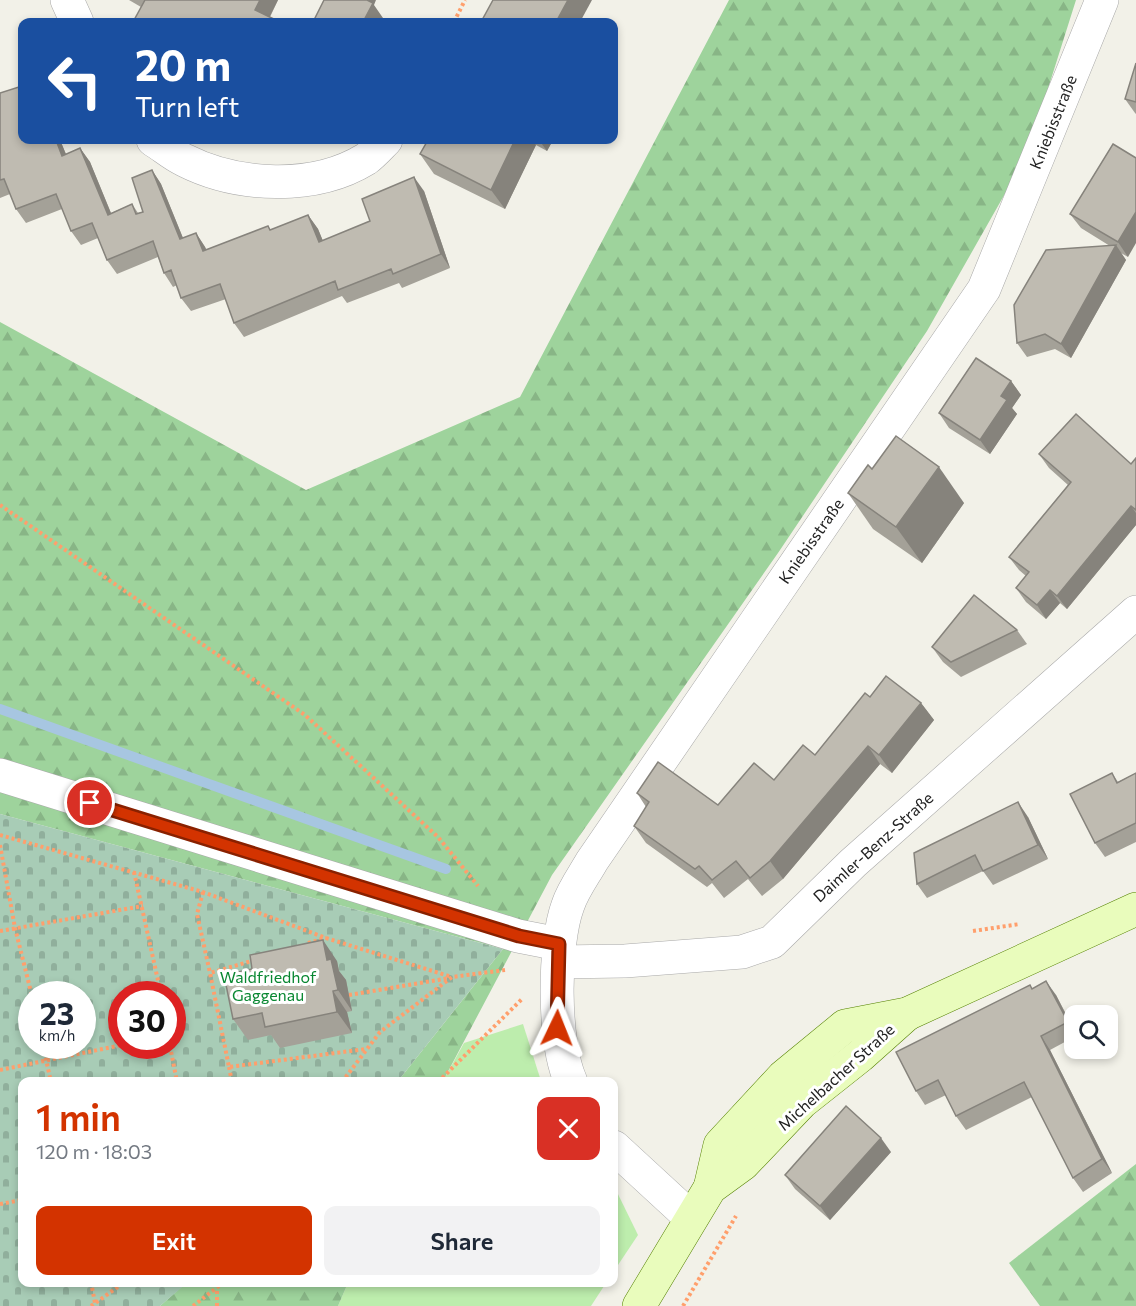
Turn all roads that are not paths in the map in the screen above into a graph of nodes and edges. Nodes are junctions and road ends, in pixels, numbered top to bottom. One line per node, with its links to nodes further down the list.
1 (67, 0): 3 (street)
2 (1102, 0): 9 (street, Kniebisstraße)
3 (75, 18)
4 (159, 144): 5 (street)
5 (382, 144)
6 (1136, 612): 9 (street, Daimler-Benz-Straße)
7 (0, 775): 9 (street, Daimler-Benz-Straße)
8 (1136, 909): 12 (main road, Michelbacher Straße)
9 (559, 953): 10 (street, Kniebisstraße)
10 (569, 1077)
11 (618, 1151): 12 (street)
12 (690, 1218): 13 (main road, Michelbacher Straße)
13 (639, 1306)

